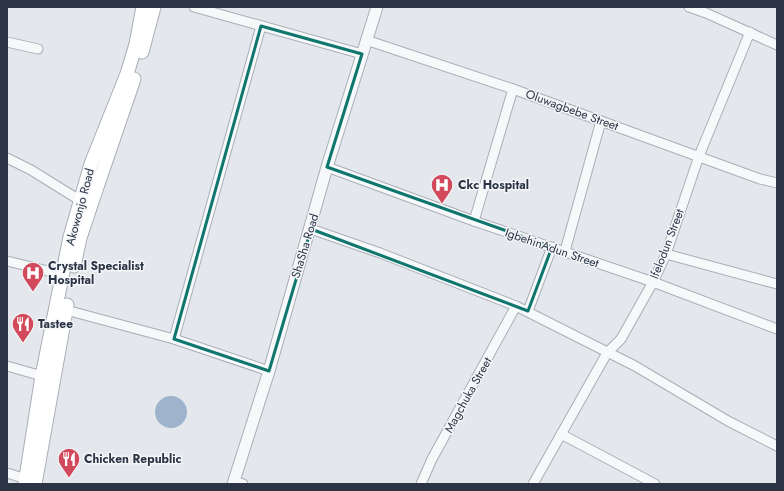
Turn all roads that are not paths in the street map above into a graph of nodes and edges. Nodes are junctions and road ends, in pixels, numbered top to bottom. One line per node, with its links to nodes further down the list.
1 (143, 7): 19 (main road, Akowonjo Road)
2 (154, 7): 19 (main road, Akowonjo Road)
3 (194, 7): 6 (street)
4 (376, 7): 8 (street, ShaSha Road)
5 (689, 7): 7 (street)
6 (261, 26): 12 (street); 33 (street)
7 (750, 32): 10 (street); 15 (street, Ifelodun Street)
8 (366, 40): 12 (street, ShaSha Road); 13 (street, Oluwagbebe Street)
9 (7, 42): 11 (street)
10 (777, 46)
11 (38, 49)
12 (362, 54): 17 (street, ShaSha Road)
13 (513, 89): 14 (street, Oluwagbebe Street); 20 (street)
14 (601, 121): 15 (street, Oluwagbebe Street); 23 (street)
15 (699, 156): 18 (street, Oluwagbebe Street); 24 (street, Ifelodun Street)
16 (7, 158): 19 (street)
17 (328, 167): 20 (street, IgbehinAdun Street); 21 (street, ShaSha Road)
18 (777, 183)
19 (86, 194): 26 (main road, Akowonjo Road); 30 (main road, Akowonjo Road)
20 (474, 221): 22 (street, IgbehinAdun Street)
21 (310, 229): 29 (street); 36 (street, ShaSha Road)
22 (552, 247): 23 (street, IgbehinAdun Street); 31 (street)
23 (565, 251): 27 (street, IgbehinAdun Street)
24 (666, 254): 27 (street, Ifelodun Street); 28 (street)
25 (7, 261): 26 (street)
26 (64, 275): 37 (main road, Akowonjo Road)
27 (653, 282): 32 (street, IgbehinAdun Street); 34 (street, Ifelodun Street)
28 (777, 284)
29 (516, 306): 31 (street); 44 (street, Magchuka Street)
30 (66, 310): 33 (street); 40 (main road, Akowonjo Road)
31 (528, 312): 34 (street)
32 (777, 329)
33 (174, 339): 36 (street)
34 (607, 354): 38 (street, Ifelodun Street); 39 (street)
35 (7, 366): 37 (street)
36 (269, 371): 43 (street, ShaSha Road)
37 (42, 376): 40 (main road, Akowonjo Road)
38 (561, 434): 45 (street, Ifelodun Street); 46 (street)
39 (777, 446)
40 (33, 467): 42 (main road, Akowonjo Road)
41 (7, 473): 42 (street)
42 (29, 482)
43 (237, 483)
44 (421, 484)
45 (533, 484)
46 (655, 484)

